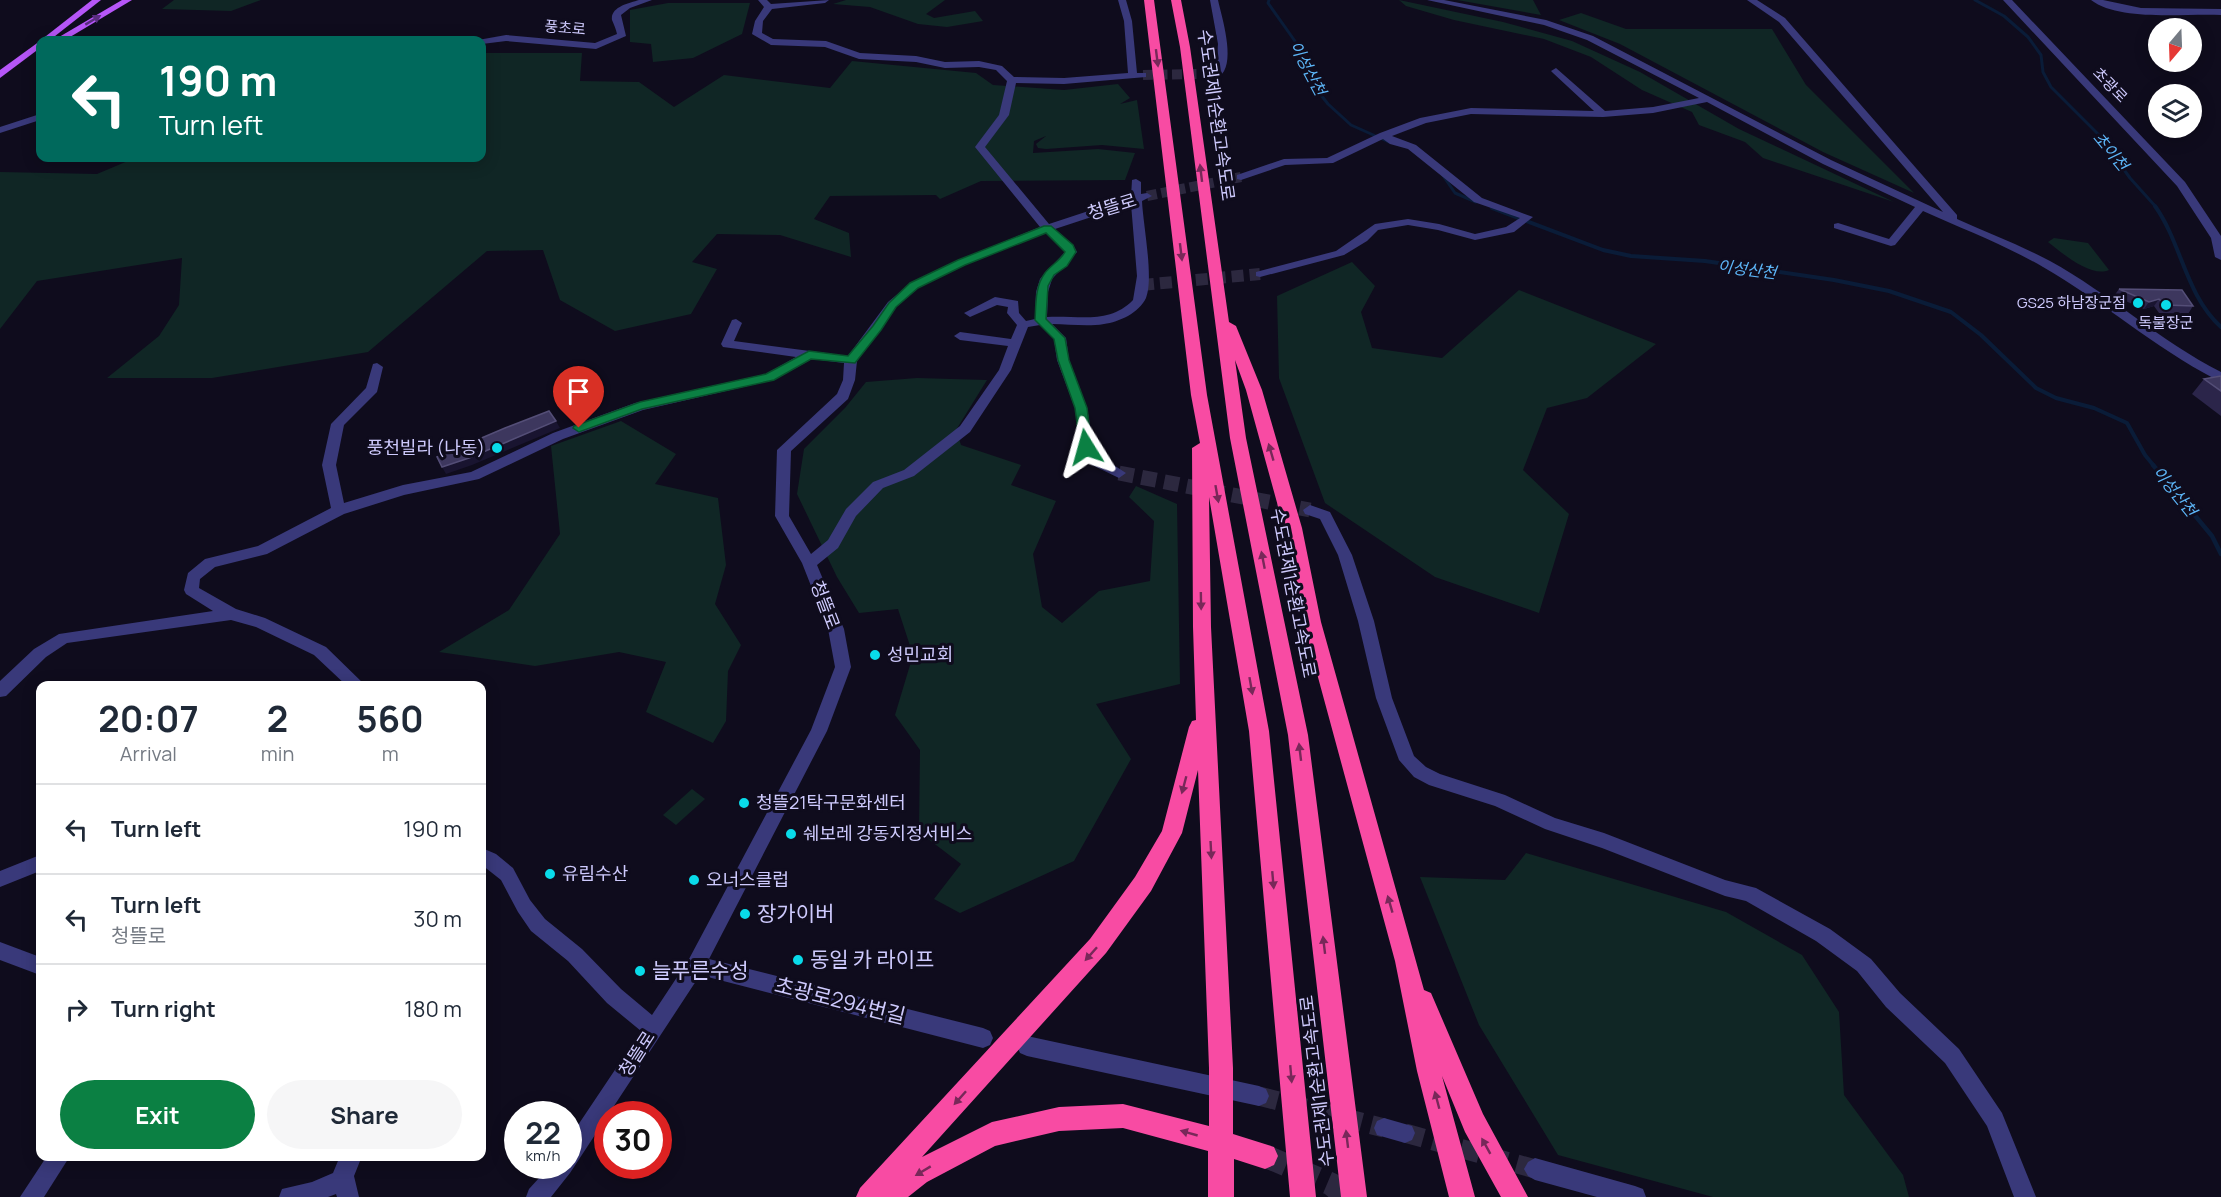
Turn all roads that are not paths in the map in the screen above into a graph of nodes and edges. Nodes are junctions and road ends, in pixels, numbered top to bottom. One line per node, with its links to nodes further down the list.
1 (97, 0): 15 (main road)
2 (128, 0): 16 (main road, one-way to 2)
3 (648, 0): 17 (street, 풍초로)
4 (825, 0): 13 (street)
5 (1122, 0): 23 (street)
6 (1149, 0): 49 (highway, 수도권제1순환고속도로, one-way to 49)
7 (1176, 0): 38 (highway, 수도권제1순환고속도로, one-way to 7)
8 (1214, 0): 22 (street)
9 (1431, 0): 24 (street)
10 (1751, 0): 33 (street)
11 (2007, 0): 36 (street, 초광로)
12 (2095, 0): 14 (street)
13 (766, 3): 23 (street)
14 (2221, 12)
15 (50, 36)
16 (66, 36)
17 (486, 40)
18 (36, 47): 21 (main road)
19 (36, 53): 21 (main road)
20 (1556, 71): 25 (street)
21 (3, 73)
22 (1204, 74)
23 (1012, 80): 35 (street)
24 (1707, 99): 25 (street); 32 (street)
25 (1603, 114): 28 (street)
26 (36, 118): 27 (street)
27 (0, 130)
28 (1384, 135): 29 (street); 37 (street)
29 (1241, 177)
30 (1136, 182): 31 (street)
31 (1141, 198): 35 (street, 청뜰로); 40 (street)
32 (1922, 205): 33 (street); 34 (street)
33 (1957, 221): 48 (street)
34 (1838, 226)
35 (1047, 228): 40 (street); 46 (street, 청뜰로)
36 (2221, 257)
37 (1260, 274)
38 (1217, 294): 62 (highway, one-way to 38); 85 (highway, 수도권제1순환고속도로, one-way to 38)
39 (970, 313): 42 (street)
40 (1041, 320): 42 (street); 50 (street)
41 (736, 323): 45 (street)
42 (1023, 325): 44 (street)
43 (960, 336): 44 (street)
44 (1014, 343): 53 (street)
45 (809, 355): 46 (street); 51 (street)
46 (851, 360): 53 (street, 청뜰로)
47 (377, 367): 51 (street)
48 (2220, 369)
49 (1199, 395): 57 (highway, one-way to 57); 84 (highway, 수도권제1순환고속도로, one-way to 84)
50 (1119, 473)
51 (339, 510): 54 (street)
52 (1310, 510): 89 (street)
53 (809, 563): 64 (street, 청뜰로)
54 (231, 614): 55 (street); 56 (street)
55 (353, 681)
56 (0, 691)
57 (1204, 708): 81 (highway, one-way to 81); 83 (highway, one-way to 83)
58 (486, 858): 65 (street)
59 (36, 865): 60 (street)
60 (0, 879)
61 (0, 951): 63 (street)
62 (1406, 961): 86 (highway, one-way to 62); 87 (highway, one-way to 62)
63 (36, 964)
64 (696, 965): 65 (street, 청뜰로); 66 (street, 초광로294번길)
65 (653, 1028): 71 (street, 청뜰로)
66 (983, 1038)
67 (1027, 1046): 68 (street)
68 (1259, 1096)
69 (1384, 1128): 70 (street)
70 (1406, 1133)
71 (582, 1137)
72 (1265, 1156): 82 (highway, one-way to 82)
73 (56, 1161): 78 (street)
74 (349, 1161): 77 (street)
75 (1534, 1169): 88 (street)
76 (552, 1179): 80 (street)
77 (345, 1189): 79 (street)
78 (31, 1197)
79 (290, 1197)
80 (537, 1197)
81 (869, 1197)
82 (887, 1197)
83 (1221, 1197)
84 (1303, 1197)
85 (1354, 1197)
86 (1462, 1197)
87 (1515, 1197)
88 (1635, 1197)
89 (2025, 1197)

